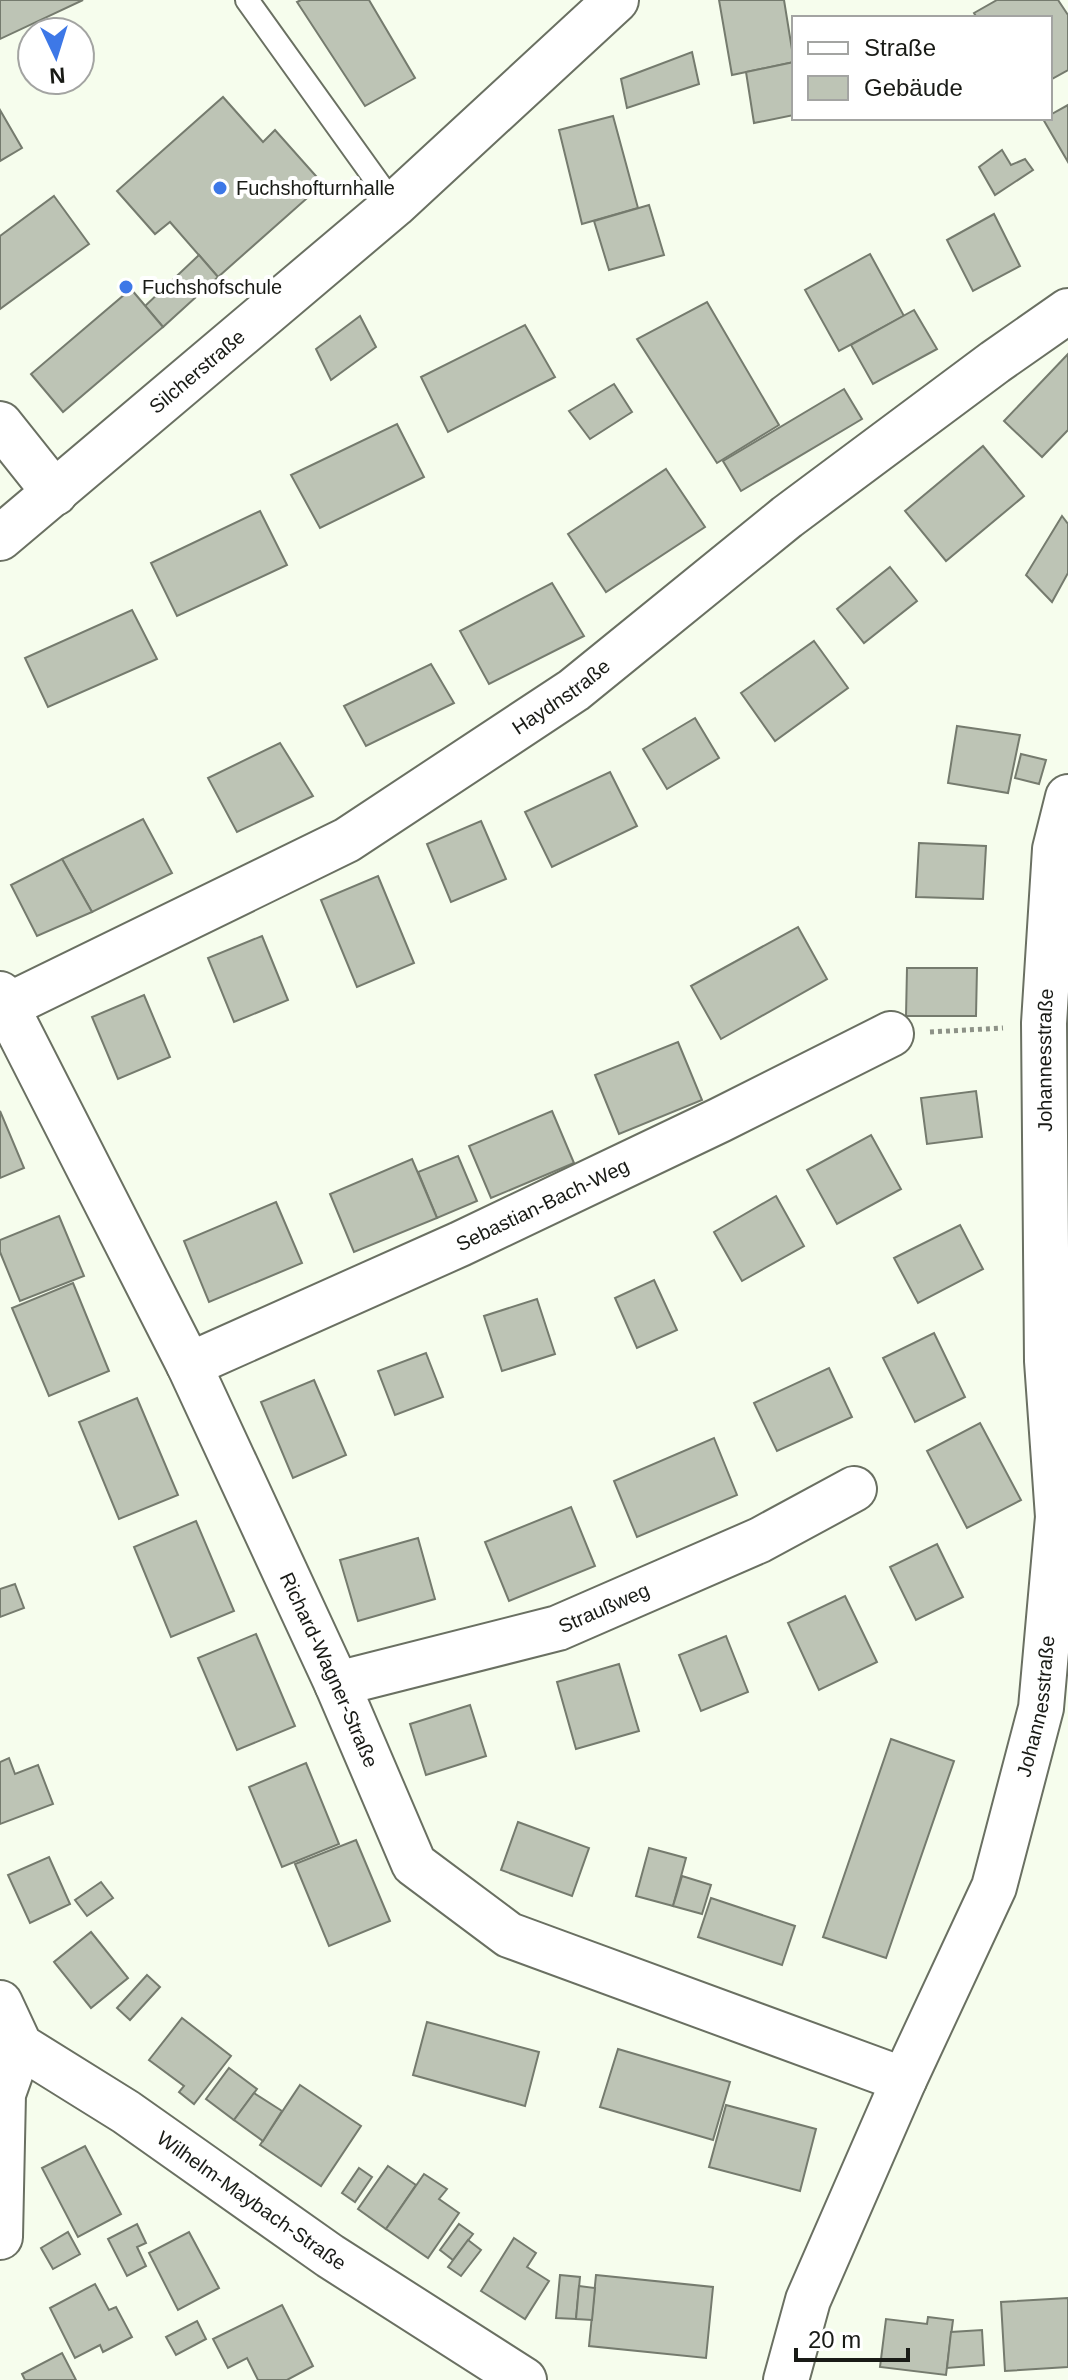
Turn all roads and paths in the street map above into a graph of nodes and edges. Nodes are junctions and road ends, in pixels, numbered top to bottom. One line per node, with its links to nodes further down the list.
1 (247, 0): 3 (lane)
2 (616, 0): 3 (street, Silcherstraße)
3 (394, 205): 6 (street, Silcherstraße)
4 (1068, 311): 9 (street, Haydnstraße)
5 (0, 424): 6 (street)
6 (55, 493): 7 (street, Silcherstraße)
7 (0, 538)
8 (1068, 797): 10 (street, Johannesstraße)
9 (4, 1000): 12 (street, Richard-Wagner-Straße)
10 (1044, 1023): 11 (path); 17 (street, Johannesstraße)
11 (891, 1034): 12 (street, Sebastian-Bach-Weg)
12 (189, 1365): 14 (street, Richard-Wagner-Straße)
13 (854, 1489): 14 (street, Straußweg)
14 (337, 1684): 17 (street, Richard-Wagner-Straße)
15 (0, 2003): 16 (street)
16 (20, 2046): 18 (street); 19 (street, Wilhelm-Maybach-Straße)
17 (904, 2080): 20 (street, Johannesstraße)
18 (0, 2237)
19 (524, 2380)
20 (786, 2380)

